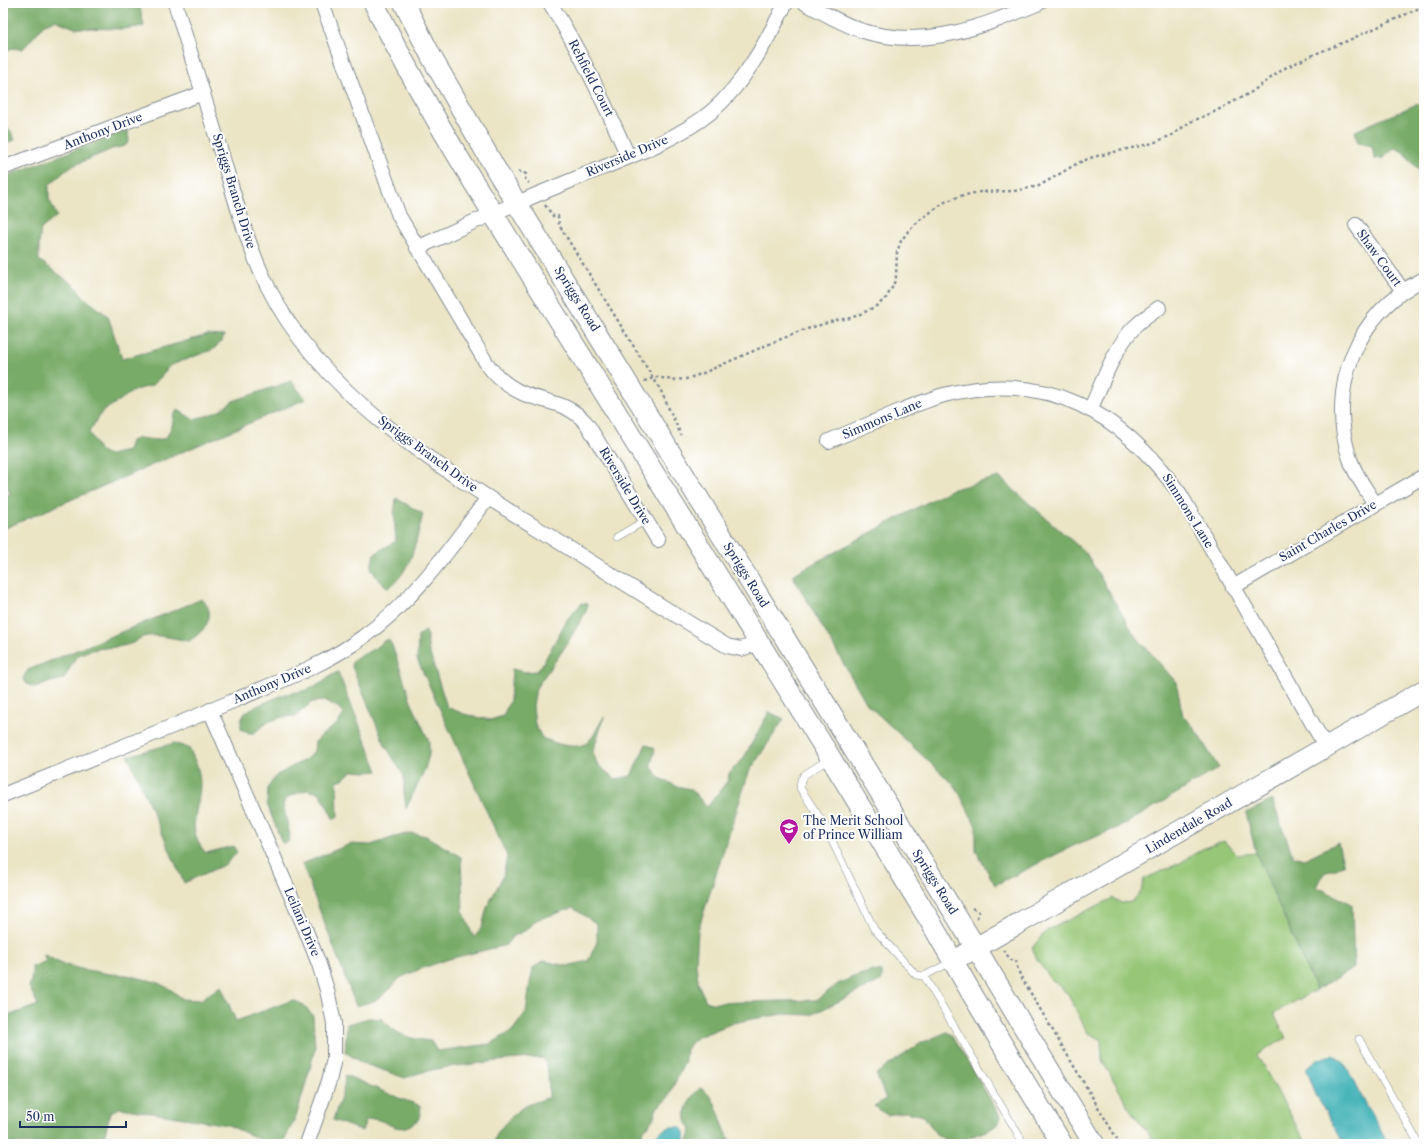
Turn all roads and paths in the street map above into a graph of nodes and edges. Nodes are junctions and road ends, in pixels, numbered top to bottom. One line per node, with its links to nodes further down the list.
1 (175, 3): 10 (street, Spriggs Branch Drive)
2 (322, 3): 19 (street, Riverside Drive)
3 (374, 3): 16 (main road, Spriggs Road)
4 (404, 3): 15 (main road, Spriggs Road)
5 (550, 3): 11 (street, Rehfield Court)
6 (786, 3): 11 (street, Riverside Drive)
7 (805, 3): 8 (street)
8 (1038, 3)
9 (1424, 6): 23 (path)
10 (203, 93): 12 (street, Anthony Drive); 29 (street, Spriggs Branch Drive)
11 (628, 156): 15 (street, Riverside Drive)
12 (3, 168)
13 (526, 174): 14 (path)
14 (525, 179)
15 (517, 202): 16 (street, Riverside Drive); 24 (main road, Spriggs Road)
16 (492, 213): 19 (street, Riverside Drive); 35 (main road, Spriggs Road)
17 (553, 216): 23 (path)
18 (1356, 225): 21 (street, Shaw Court)
19 (417, 248): 31 (street, Riverside Drive)
20 (1424, 279): 21 (street)
21 (1403, 291): 30 (street)
22 (1159, 308): 25 (street)
23 (654, 378): 24 (path); 27 (path)
24 (630, 386): 43 (main road, Spriggs Road)
25 (1090, 410): 26 (street, Simmons Lane); 34 (street, Simmons Lane)
26 (829, 441)
27 (684, 442)
28 (1424, 476): 30 (street, Saint Charles Drive)
29 (488, 498): 35 (street, Spriggs Branch Drive); 37 (street, Anthony Drive)
30 (1375, 504): 34 (street, Saint Charles Drive)
31 (646, 520): 32 (lane); 33 (street, Riverside Drive)
32 (618, 537)
33 (658, 540)
34 (1232, 587): 38 (street, Simmons Lane)
35 (759, 643): 39 (main road, Spriggs Road)
36 (1424, 690): 38 (main road, Lindendale Road)
37 (210, 710): 40 (street, Anthony Drive); 48 (street, Leilani Drive)
38 (1326, 747): 43 (main road, Lindendale Road)
39 (831, 759): 44 (main road, Spriggs Road); 46 (lane)
40 (3, 795)
41 (969, 904): 42 (path)
42 (977, 917)
43 (976, 948): 44 (main road, Lindendale Road); 51 (main road, Spriggs Road)
44 (953, 960): 46 (lane); 50 (main road, Spriggs Road)
45 (1011, 960): 52 (path)
46 (924, 976): 49 (lane)
47 (1359, 1039): 53 (lane)
48 (307, 1144)
49 (1024, 1144)
50 (1062, 1144)
51 (1094, 1144)
52 (1120, 1144)
53 (1419, 1144)

